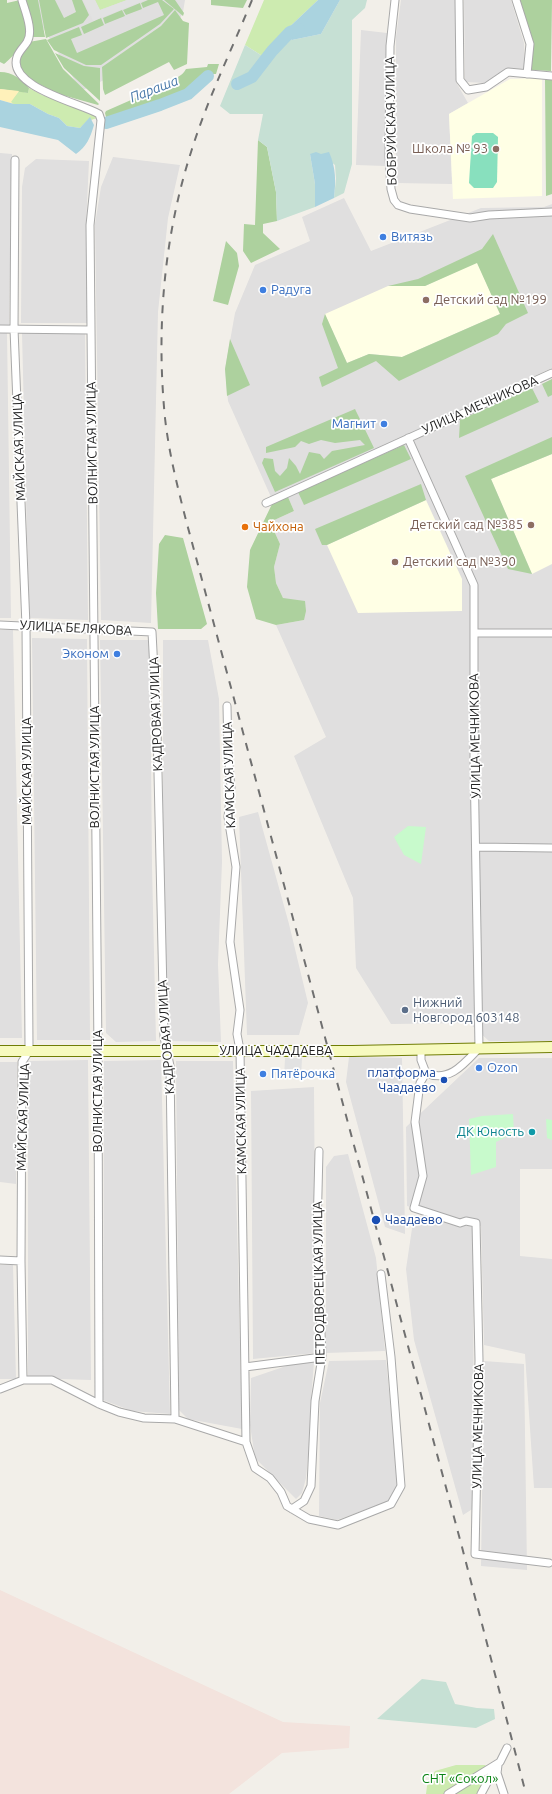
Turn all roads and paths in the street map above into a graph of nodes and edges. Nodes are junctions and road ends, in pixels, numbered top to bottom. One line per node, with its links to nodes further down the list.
1 (22, 0): 11 (street, ВОЛНИСТАЯ УЛИЦА)
2 (395, 0): 8 (street, БОБРУЙСКАЯ УЛИЦА)
3 (460, 0): 5 (street)
4 (516, 0): 5 (street)
5 (527, 74): 6 (street)
6 (552, 76)
7 (15, 160): 10 (street, МАЙСКАЯ УЛИЦА)
8 (552, 212)
9 (0, 329): 10 (street)
10 (14, 329): 11 (street); 16 (street, МАЙСКАЯ УЛИЦА)
11 (90, 330): 17 (street, ВОЛНИСТАЯ УЛИЦА)
12 (552, 373): 13 (street, УЛИЦА МЕЧНИКОВА)
13 (408, 438): 14 (street, УЛИЦА МЕЧНИКОВА); 19 (street, УЛИЦА МЕЧНИКОВА)
14 (266, 503)
15 (0, 625): 16 (street, УЛИЦА БЕЛЯКОВА)
16 (26, 626): 17 (street, УЛИЦА БЕЛЯКОВА); 29 (street, МАЙСКАЯ УЛИЦА)
17 (94, 630): 18 (street, УЛИЦА БЕЛЯКОВА); 30 (street, ВОЛНИСТАЯ УЛИЦА)
18 (152, 632): 31 (street, КАДРОВАЯ УЛИЦА)
19 (474, 633): 20 (street); 22 (street, УЛИЦА МЕЧНИКОВА)
20 (552, 633)
21 (227, 706): 27 (street, КАМСКАЯ УЛИЦА)
22 (476, 847): 23 (street); 25 (street, УЛИЦА МЕЧНИКОВА)
23 (552, 848)
24 (552, 1047): 25 (street, УЛИЦА ЧААДАЕВА)
25 (479, 1048): 26 (street, УЛИЦА ЧААДАЕВА); 32 (street)
26 (421, 1049): 27 (street, УЛИЦА ЧААДАЕВА); 32 (street)
27 (240, 1050): 31 (street, УЛИЦА ЧААДАЕВА); 38 (street, КАМСКАЯ УЛИЦА)
28 (0, 1051): 29 (street, УЛИЦА ЧААДАЕВА)
29 (29, 1051): 30 (street, УЛИЦА ЧААДАЕВА); 35 (street, МАЙСКАЯ УЛИЦА)
30 (98, 1052): 31 (street, УЛИЦА ЧААДАЕВА); 41 (street, ВОЛНИСТАЯ УЛИЦА)
31 (168, 1052): 42 (street, КАДРОВАЯ УЛИЦА)
32 (426, 1073): 45 (street, УЛИЦА МЕЧНИКОВА)
33 (319, 1151): 37 (street, ПЕТРОДВОРЕЦКАЯ УЛИЦА)
34 (0, 1260): 35 (street)
35 (21, 1261): 39 (street, МАЙСКАЯ УЛИЦА)
36 (381, 1274): 44 (street)
37 (322, 1357): 38 (street); 44 (street, ПЕТРОДВОРЕЦКАЯ УЛИЦА)
38 (245, 1367): 43 (street, КАМСКАЯ УЛИЦА)
39 (23, 1380): 40 (street); 41 (street)
40 (0, 1389)
41 (99, 1404): 42 (street)
42 (175, 1419): 43 (street)
43 (246, 1442): 44 (street, КАМСКАЯ УЛИЦА)
44 (292, 1509)
45 (549, 1563)
46 (507, 1748): 47 (street)
47 (498, 1764): 48 (street); 49 (street); 51 (street)
48 (482, 1791): 50 (street)
49 (448, 1794)
50 (478, 1794)
51 (504, 1794)

